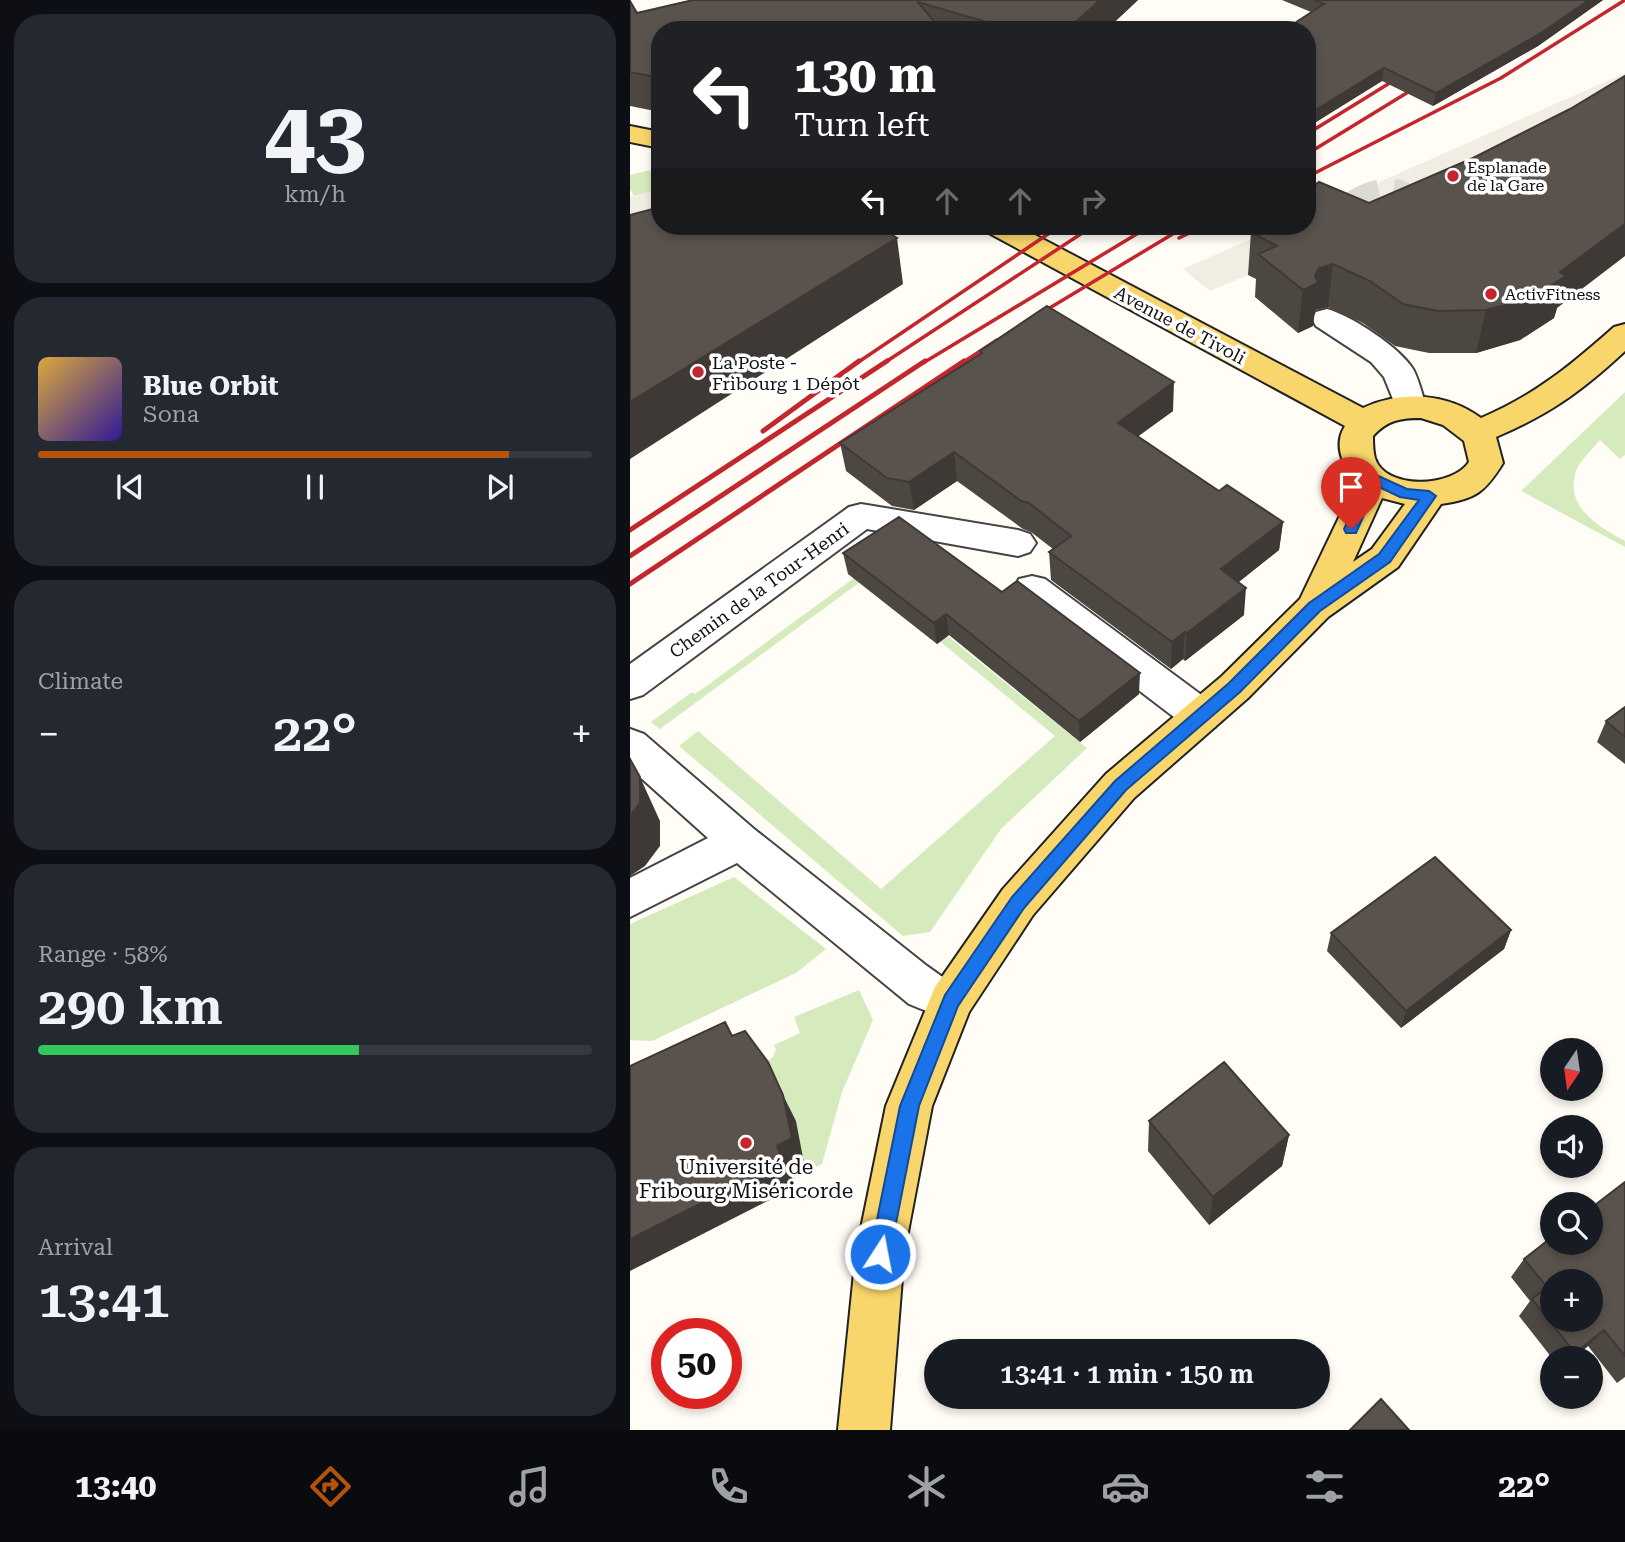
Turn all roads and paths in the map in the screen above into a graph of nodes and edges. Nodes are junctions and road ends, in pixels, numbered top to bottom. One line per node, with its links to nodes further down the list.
1 (630, 134): 2 (main road)
2 (651, 138)
3 (1015, 235): 7 (main road, Avenue de Tivoli)
4 (1327, 319): 6 (lane)
5 (1625, 334): 8 (main road)
6 (1410, 406): 7 (main road); 8 (main road)
7 (1365, 423): 9 (main road)
8 (1476, 433): 10 (main road)
9 (1374, 479): 10 (main road); 13 (main road)
10 (1429, 496): 13 (main road)
11 (1018, 543): 14 (lane, Chemin de la Tour-Henri)
12 (1032, 589): 15 (lane)
13 (1315, 607): 15 (main road)
14 (630, 684)
15 (1201, 716): 19 (main road)
16 (630, 746): 17 (lane)
17 (740, 841): 18 (lane); 19 (lane)
18 (630, 899)
19 (951, 1001): 20 (main road)
20 (864, 1430)

